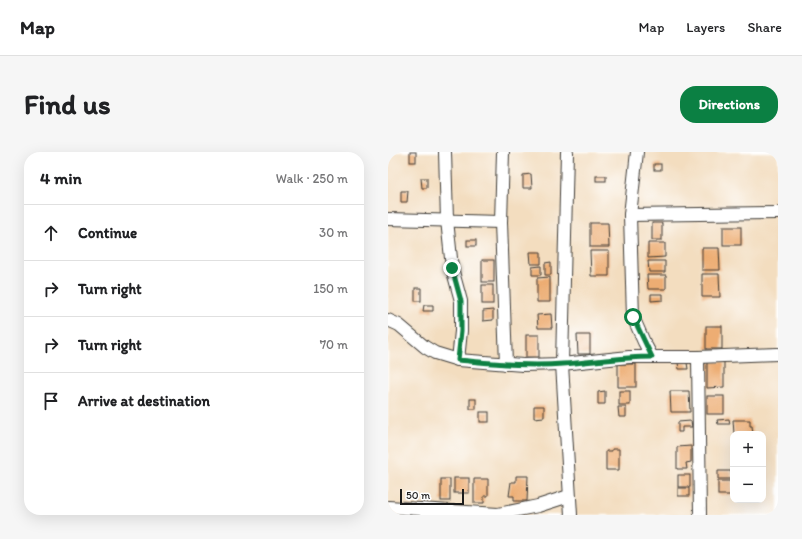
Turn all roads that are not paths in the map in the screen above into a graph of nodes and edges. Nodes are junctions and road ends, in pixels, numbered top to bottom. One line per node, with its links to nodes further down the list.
1 (445, 152): 8 (street)
2 (503, 152): 9 (street)
3 (567, 152): 16 (street)
4 (637, 152): 6 (street)
5 (778, 213): 6 (street)
6 (630, 215): 12 (street)
7 (388, 219): 8 (street)
8 (447, 220): 9 (street); 14 (street)
9 (501, 222): 15 (street)
10 (388, 320): 14 (street)
11 (778, 354): 13 (street)
12 (652, 357): 13 (street); 16 (street)
13 (698, 357): 20 (street)
14 (458, 360): 15 (street)
15 (506, 364): 16 (street)
16 (562, 364): 17 (street)
17 (570, 496): 18 (street); 19 (street)
18 (388, 507)
19 (571, 515)
20 (700, 515)

